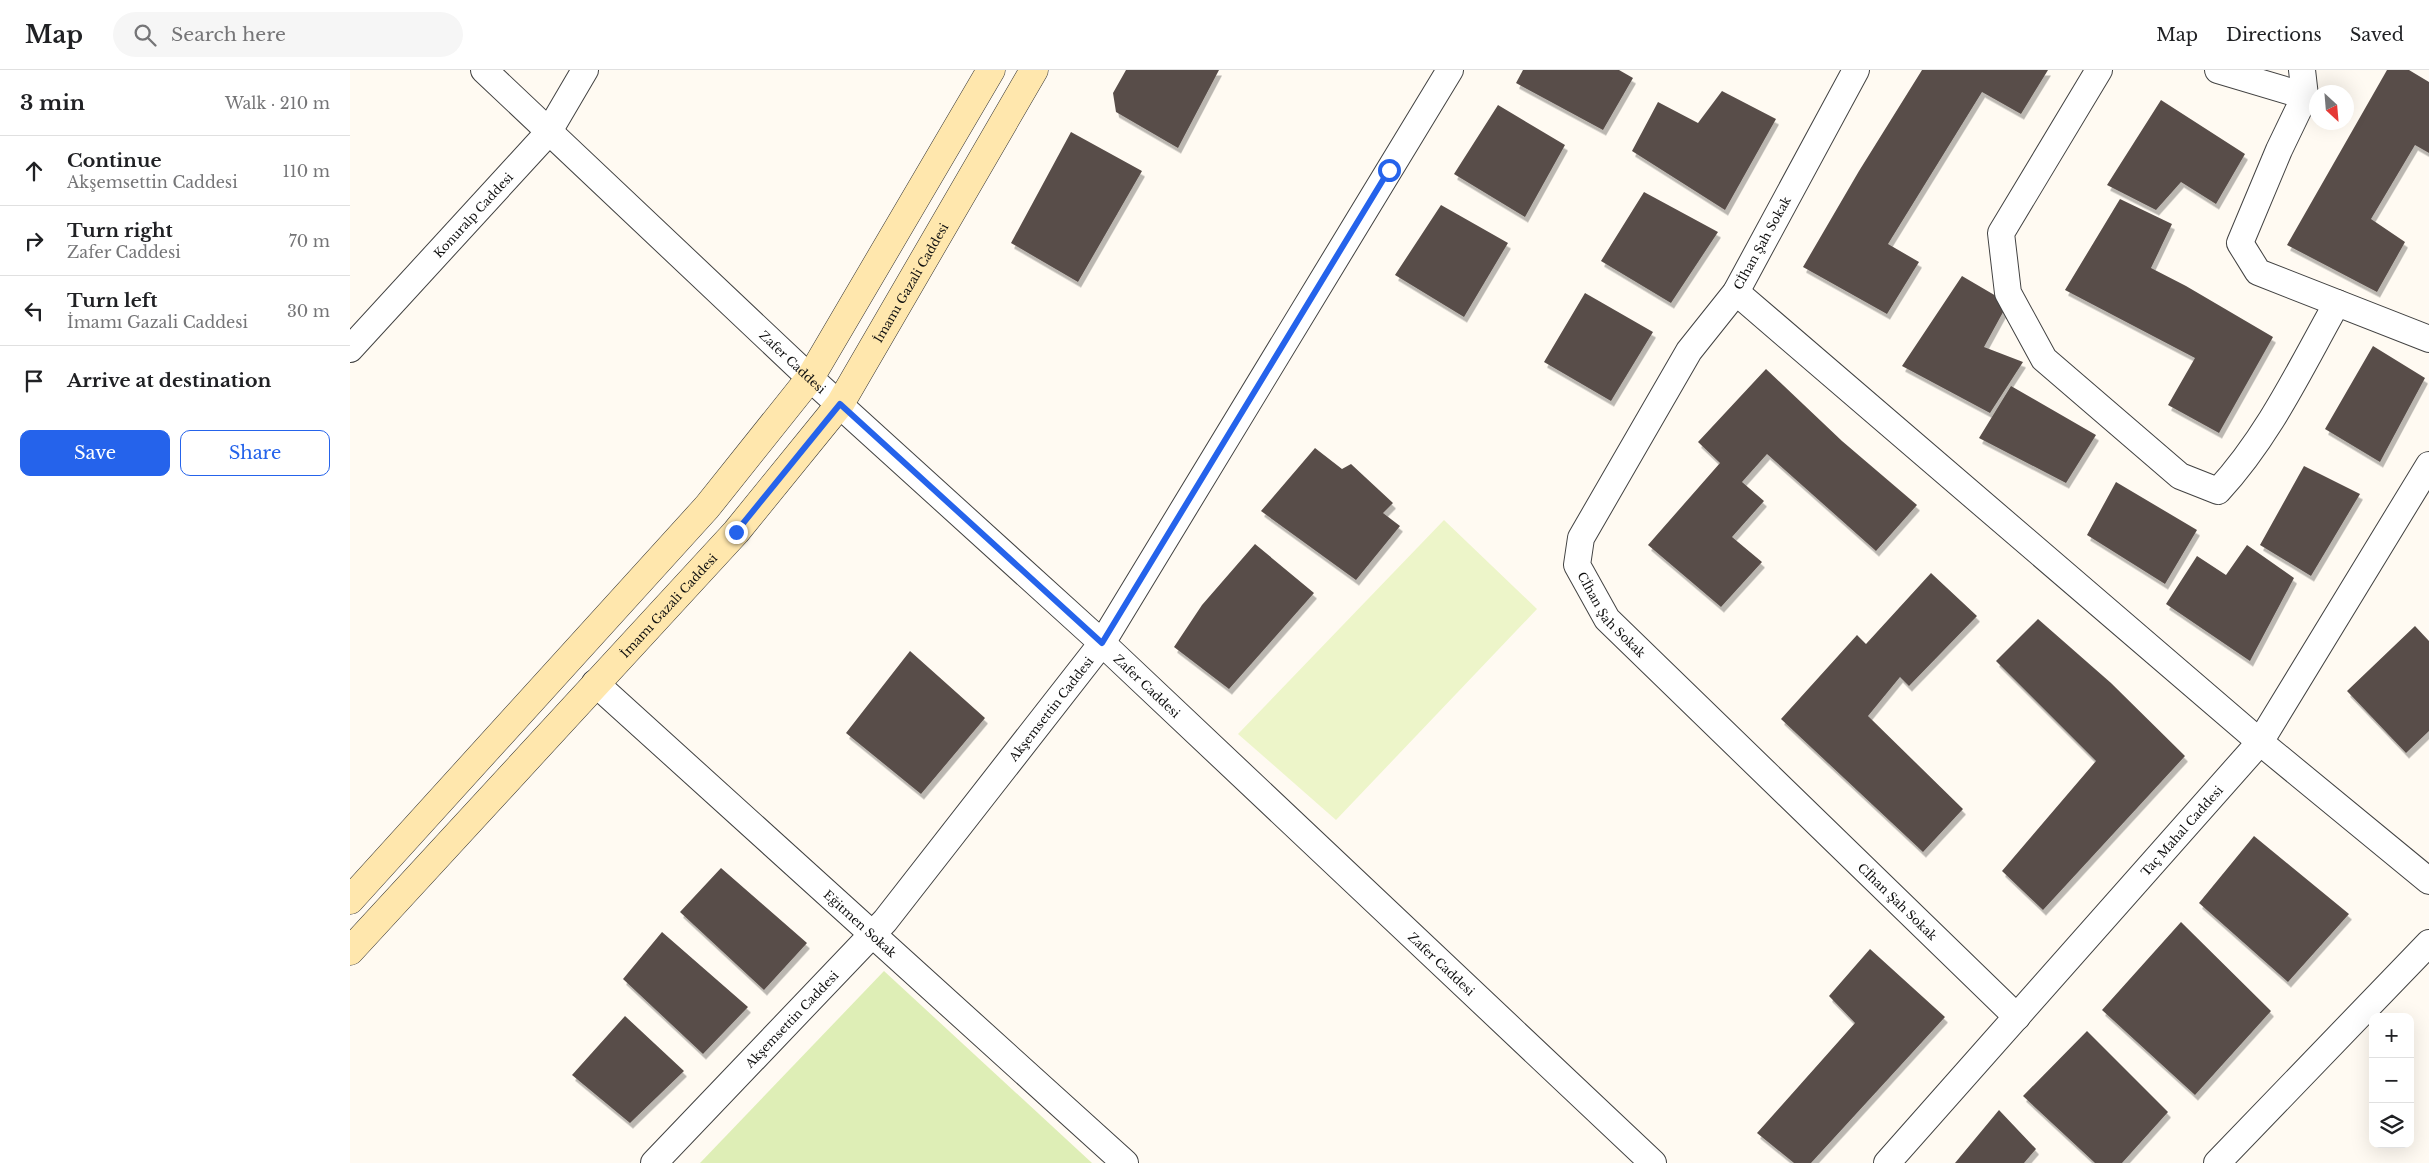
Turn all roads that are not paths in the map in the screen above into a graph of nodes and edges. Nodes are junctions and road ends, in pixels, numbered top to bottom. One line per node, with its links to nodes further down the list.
1 (484, 70): 11 (street, Zafer Caddesi)
2 (585, 70): 11 (street, Konuralp Caddesi)
3 (991, 70): 16 (main road)
4 (1034, 70): 17 (main road, İmamı Gazali Caddesi)
5 (1450, 70): 19 (street, Akşemsettin Caddesi)
6 (1856, 70): 12 (street, Cİhan Şah Sokak)
7 (2099, 70): 13 (street)
8 (2218, 70): 10 (street)
9 (2302, 70): 10 (street)
10 (2305, 96): 13 (street)
11 (548, 133): 15 (street, Konuralp Caddesi); 16 (street, Zafer Caddesi)
12 (1736, 292): 21 (street); 27 (street, Cİhan Şah Sokak)
13 (2338, 303): 14 (street)
14 (2429, 339)
15 (350, 349)
16 (810, 378): 17 (street, Zafer Caddesi); 23 (main road)
17 (840, 404): 19 (street, Zafer Caddesi); 20 (main road, İmamı Gazali Caddesi)
18 (2429, 465): 21 (street, Taç Mahal Caddesi)
19 (1102, 643): 24 (street, Akşemsettin Caddesi); 31 (street, Zafer Caddesi)
20 (595, 683): 24 (street, Eğitmen Sokak); 26 (main road, İmamı Gazali Caddesi)
21 (2260, 742): 22 (street); 27 (street, Taç Mahal Caddesi)
22 (2429, 881)
23 (350, 900)
24 (872, 934): 29 (street, Akşemsettin Caddesi); 30 (street, Eğitmen Sokak)
25 (2429, 943): 28 (street)
26 (350, 951)
27 (2017, 1017): 32 (street, Taç Mahal Caddesi)
28 (2224, 1161)
29 (654, 1163)
30 (1125, 1163)
31 (1653, 1163)
32 (1887, 1163)

